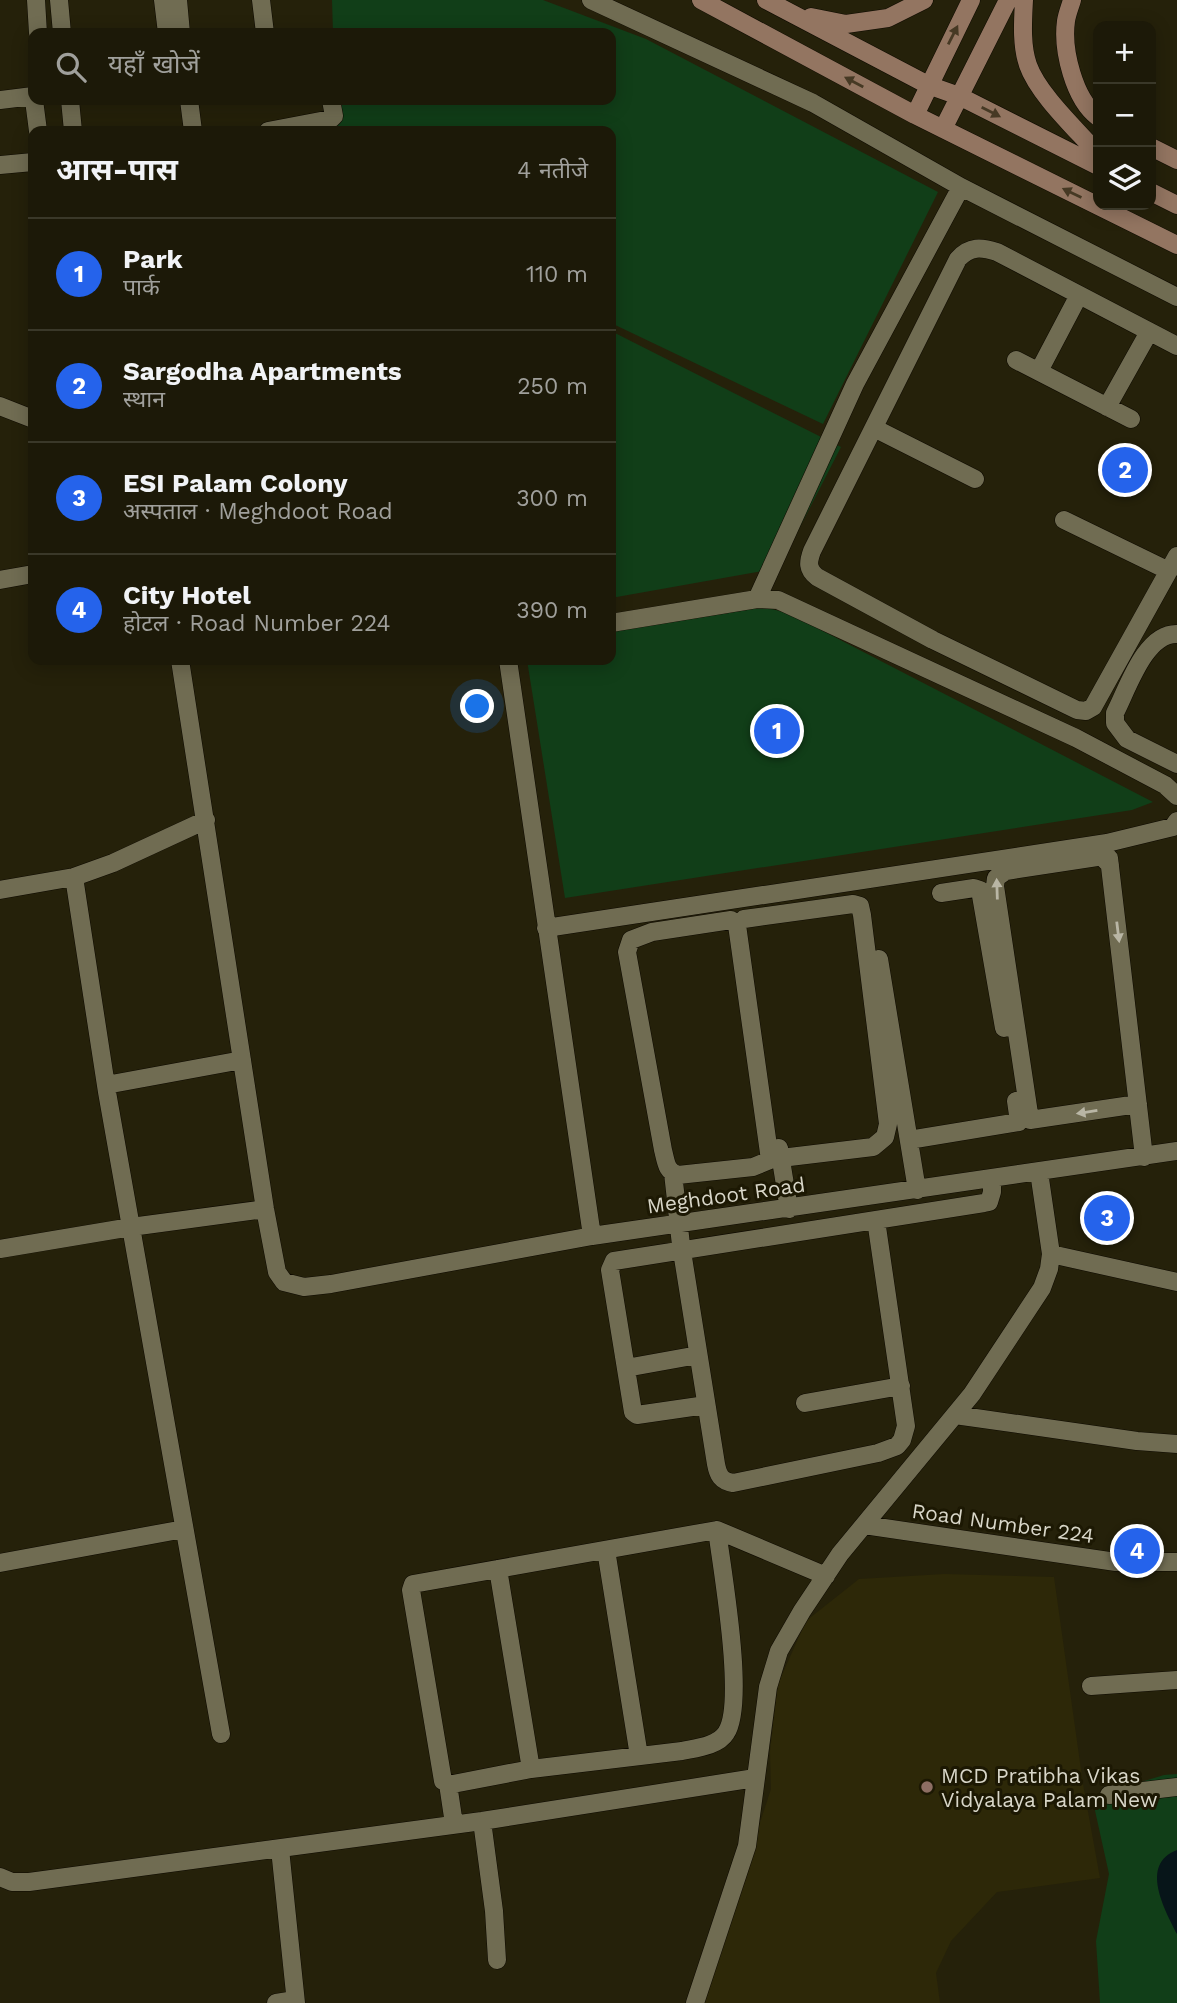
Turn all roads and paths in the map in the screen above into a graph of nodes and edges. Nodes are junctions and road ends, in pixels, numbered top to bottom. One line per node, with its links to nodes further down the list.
1 (36, 0): 15 (street)
2 (59, 0): 16 (street)
3 (163, 0): 17 (street)
4 (178, 0): 18 (street)
5 (261, 0): 19 (street)
6 (591, 0): 41 (street)
7 (701, 0): 29 (main road, one-way to 7)
8 (766, 0): 14 (main road)
9 (924, 0): 14 (main road)
10 (971, 0): 20 (main road, one-way to 10)
11 (1007, 0): 21 (main road)
12 (1024, 0): 35 (main road)
13 (1072, 0): 28 (main road)
14 (793, 14): 20 (main road)
15 (38, 28)
16 (62, 28)
17 (166, 28)
18 (181, 28)
19 (264, 28)
20 (928, 85): 21 (main road); 29 (main road)
21 (959, 96): 34 (main road); 39 (main road, one-way to 39)
22 (28, 98): 23 (street)
23 (0, 100)
24 (35, 105): 30 (street)
25 (70, 105): 31 (street)
26 (190, 105): 32 (street)
27 (332, 105): 33 (street)
28 (1093, 113)
29 (915, 115): 34 (main road)
30 (37, 126)
31 (72, 126)
32 (192, 126)
33 (294, 126)
34 (943, 129): 44 (main road, one-way to 34)
35 (1093, 148)
36 (1156, 150): 37 (main road)
37 (1177, 160)
38 (28, 162): 40 (street)
39 (1093, 163)
40 (0, 165)
41 (961, 187): 46 (street); 61 (street)
42 (1156, 194): 43 (main road)
43 (1177, 205)
44 (1177, 245)
45 (1079, 295): 47 (street); 50 (street); 55 (street)
46 (1177, 296)
47 (1149, 331): 48 (street); 52 (street)
48 (1177, 346)
49 (1016, 360): 50 (street)
50 (1039, 371): 52 (street)
51 (0, 406): 53 (street)
52 (1107, 407): 54 (street)
53 (28, 417)
54 (1131, 419)
55 (874, 428): 56 (street); 58 (street)
56 (975, 479)
57 (1064, 520): 58 (street)
58 (1173, 564)
59 (28, 575): 60 (street)
60 (0, 580)
61 (757, 599): 62 (street); 67 (street)
62 (616, 622)
63 (1177, 634): 66 (street)
64 (181, 665): 68 (street)
65 (509, 665): 76 (street)
66 (1177, 764)
67 (1177, 796)
68 (206, 820): 70 (street); 77 (street)
69 (1177, 821): 71 (street)
70 (74, 877): 72 (street); 78 (street)
71 (866, 880): 74 (street); 80 (street)
72 (0, 890)
73 (942, 893): 80 (street)
74 (741, 899): 75 (street); 76 (street)
75 (744, 919): 83 (street); 83 (street)
76 (546, 928): 93 (street)
77 (242, 1060): 78 (street); 88 (street)
78 (106, 1085): 92 (street)
79 (1138, 1104): 79 (street, one-way to 79); 82 (street)
80 (909, 1140): 87 (street)
81 (1177, 1151): 82 (street, Meghdoot Road)
82 (1144, 1157): 84 (street, Meghdoot Road)
83 (781, 1158): 89 (street)
84 (1040, 1172): 86 (street, Meghdoot Road); 96 (street)
85 (673, 1173): 85 (street); 91 (street)
86 (992, 1180): 87 (street, Meghdoot Road); 90 (street)
87 (917, 1190): 89 (street, Meghdoot Road)
88 (265, 1209): 92 (street); 93 (street, Meghdoot Road)
89 (789, 1209): 91 (street, Meghdoot Road)
90 (876, 1220): 95 (street); 100 (street)
91 (678, 1225): 93 (street, Meghdoot Road); 95 (street)
92 (131, 1227): 94 (street); 106 (street)
93 (592, 1237)
94 (0, 1249)
95 (682, 1251): 98 (street); 99 (street)
96 (1051, 1254): 97 (street); 103 (street)
97 (1177, 1282)
98 (698, 1355): 99 (street); 102 (street)
99 (626, 1367): 102 (street)
100 (901, 1386): 101 (street); 102 (street)
101 (805, 1403)
102 (706, 1405)
103 (955, 1415): 104 (street); 105 (street)
104 (1177, 1444)
105 (864, 1525): 109 (street, Road Number 224); 112 (street)
106 (184, 1529): 110 (street); 115 (street)
107 (716, 1530): 108 (street); 112 (street); 116 (street)
108 (606, 1550): 111 (street); 116 (street)
109 (1177, 1562)
110 (0, 1563)
111 (498, 1569): 117 (street); 119 (street)
112 (825, 1576): 118 (street)
113 (1177, 1679): 114 (street)
114 (1091, 1686)
115 (221, 1734)
116 (639, 1756): 117 (street)
117 (531, 1769): 119 (street)
118 (755, 1778): 122 (street); 129 (street)
119 (448, 1784): 123 (street)
120 (1177, 1787): 121 (street)
121 (1109, 1795)
122 (482, 1821): 123 (street); 126 (street)
123 (454, 1824): 124 (street)
124 (280, 1849): 125 (street); 127 (street)
125 (0, 1877)
126 (497, 1960)
127 (295, 2001): 128 (street)
128 (276, 2003)
129 (695, 2003)

